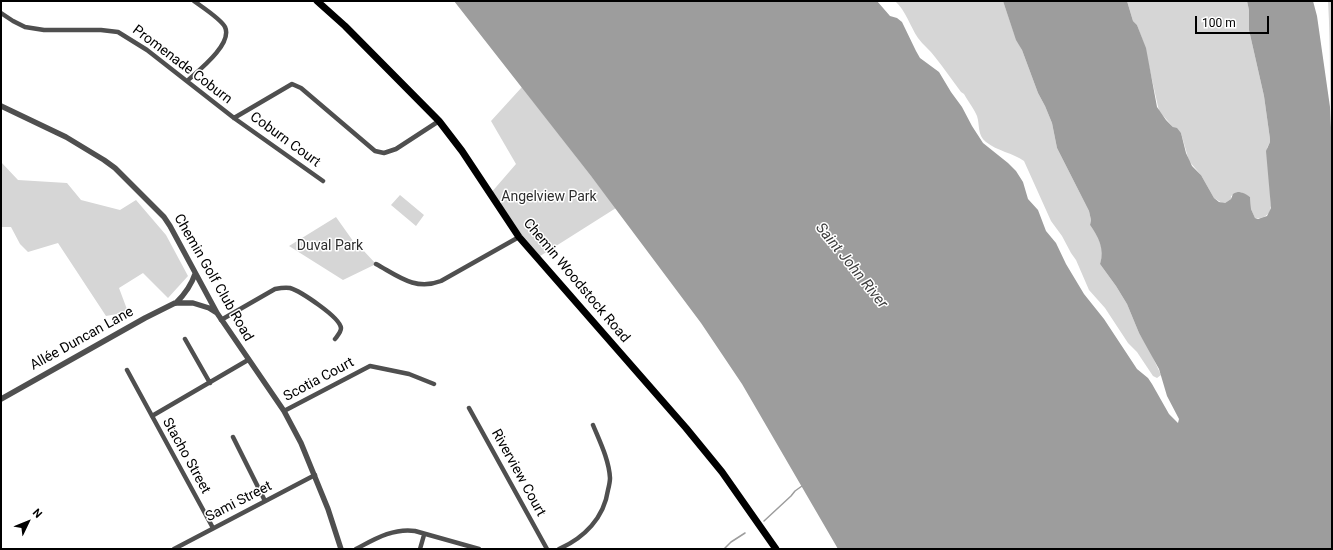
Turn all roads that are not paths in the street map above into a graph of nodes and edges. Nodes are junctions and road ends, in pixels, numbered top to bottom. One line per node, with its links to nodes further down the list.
1 (194, 1): 4 (street)
2 (317, 1): 7 (main road, Chemin Woodstock Road)
3 (1, 13): 4 (street, Promenade Coburn)
4 (187, 81): 6 (street, Promenade Coburn)
5 (1, 106): 11 (street, Chemin Golf Club Road)
6 (234, 118): 7 (street); 8 (street, Coburn Court)
7 (439, 121): 9 (main road, Chemin Woodstock Road)
8 (323, 181)
9 (519, 237): 10 (street); 38 (main road, Chemin Woodstock Road)
10 (376, 264)
11 (195, 274): 12 (street); 13 (street, Chemin Golf Club Road)
12 (175, 303): 13 (street); 21 (street, Allée Duncan Lane)
13 (217, 313): 14 (street, Chemin Golf Club Road)
14 (221, 320): 16 (street); 17 (street, Chemin Golf Club Road)
15 (185, 339): 19 (street)
16 (335, 339)
17 (248, 360): 19 (street); 23 (street, Chemin Golf Club Road)
18 (127, 370): 24 (street, Stacho Street)
19 (210, 383): 24 (street)
20 (434, 384): 23 (street, Scotia Court)
21 (1, 399)
22 (469, 408): 36 (street, Riverview Court)
23 (284, 411): 27 (street, Chemin Golf Club Road)
24 (152, 416): 29 (street, Stacho Street)
25 (594, 425): 37 (street)
26 (233, 437): 28 (street)
27 (315, 475): 28 (street, Sami Street); 32 (street, Chemin Golf Club Road)
28 (265, 501): 29 (street, Sami Street)
29 (213, 528): 31 (street, Sami Street)
30 (424, 535): 33 (street); 34 (street); 35 (street)
31 (174, 549)
32 (341, 549)
33 (356, 549)
34 (420, 549)
35 (479, 549)
36 (547, 549)
37 (559, 549)
38 (776, 549)

